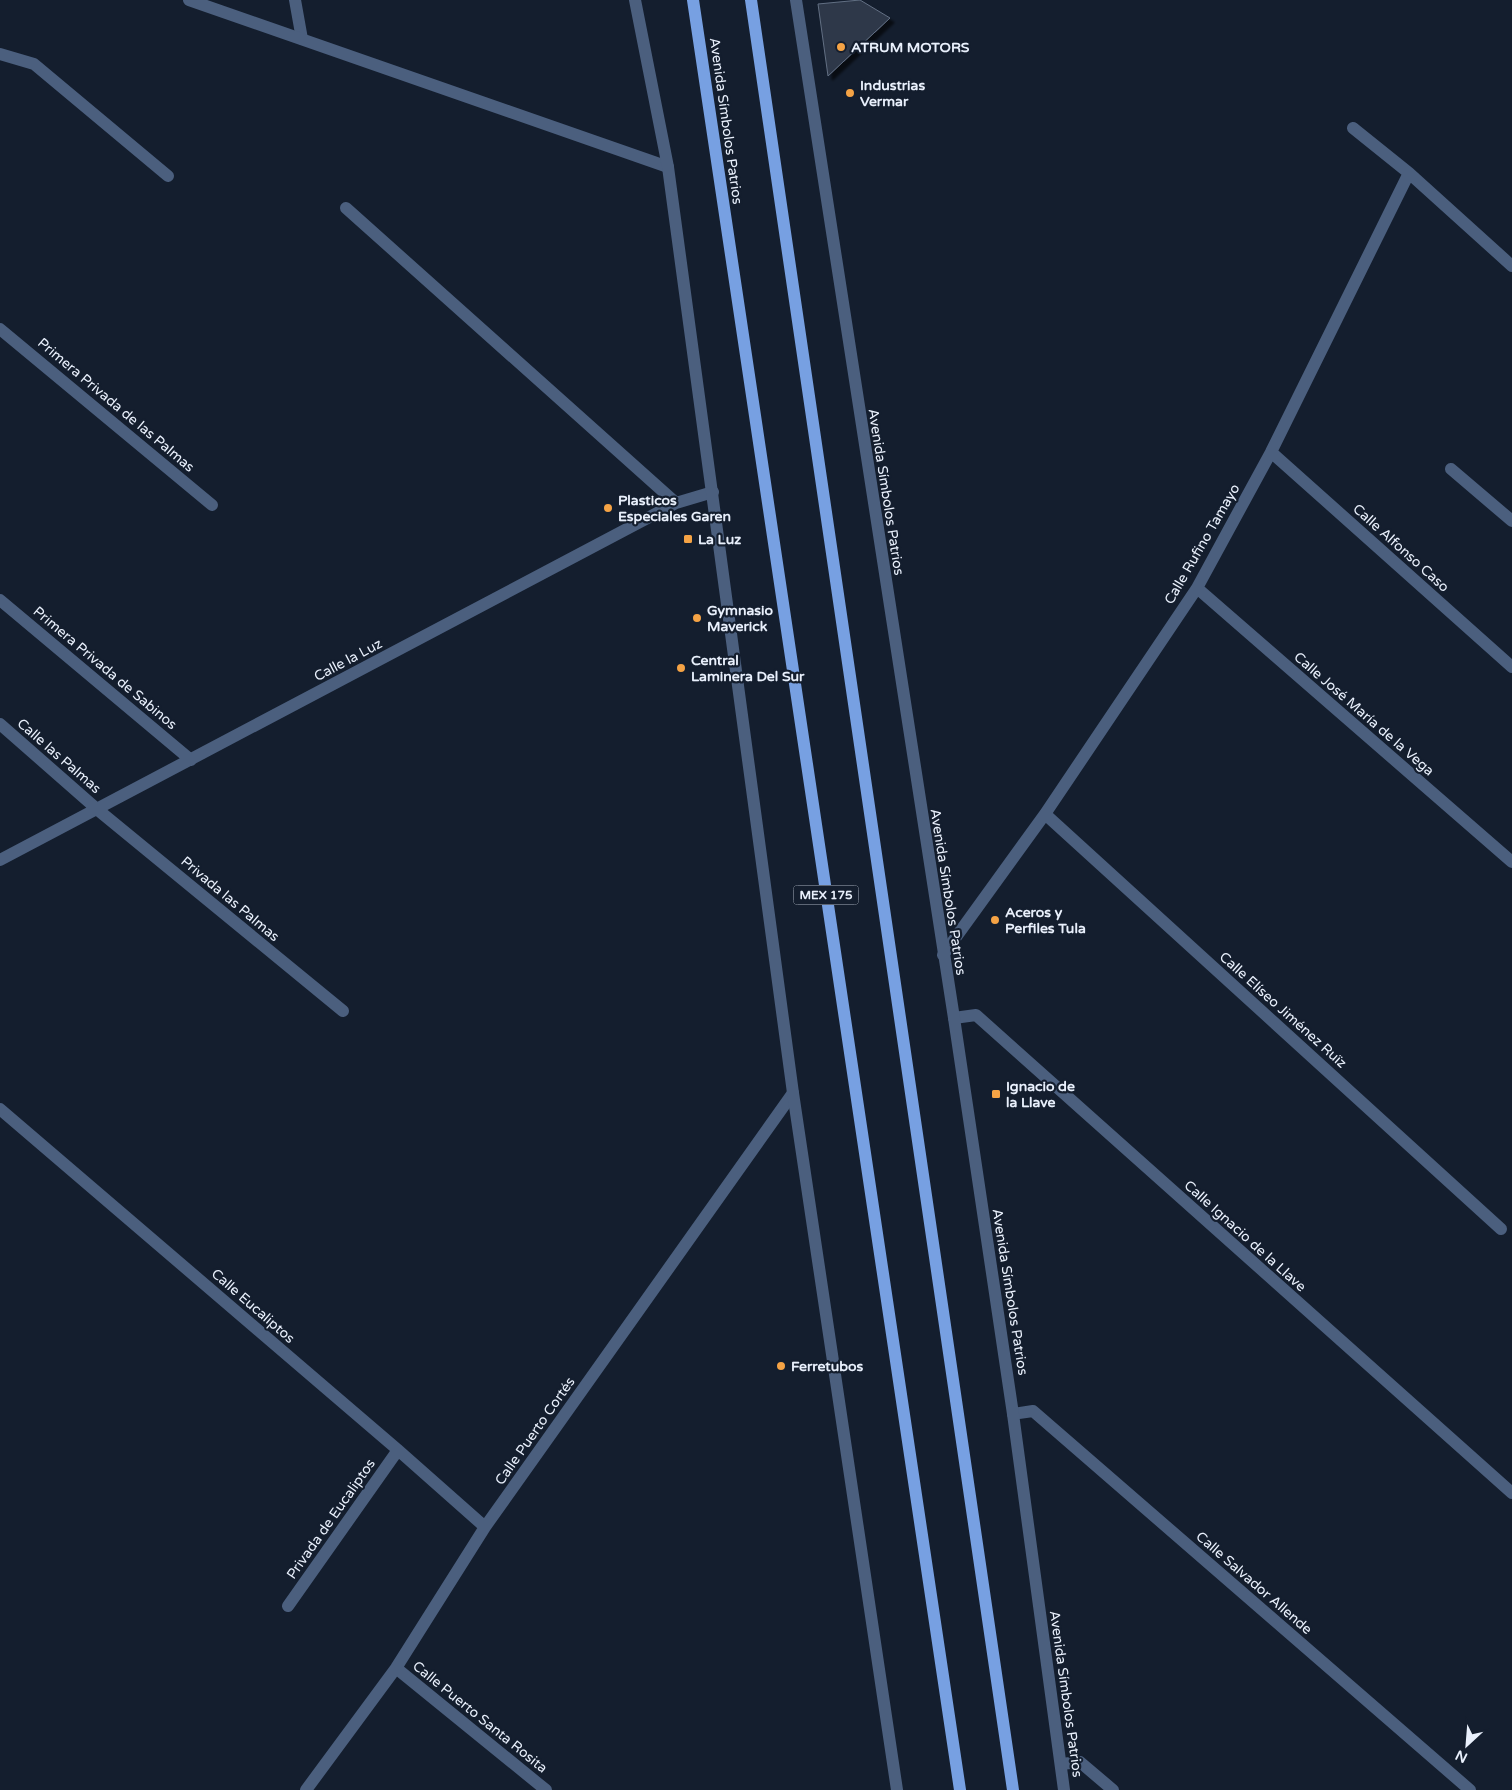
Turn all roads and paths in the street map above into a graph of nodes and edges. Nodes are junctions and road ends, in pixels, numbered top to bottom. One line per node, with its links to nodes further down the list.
1 (190, 0): 7 (street)
2 (295, 0): 7 (street)
3 (635, 0): 10 (street)
4 (693, 0): 47 (main road, Avenida Símbolos Patrios / MEX 175)
5 (751, 0): 48 (main road)
6 (796, 0): 31 (street, Avenida Símbolos Patrios)
7 (302, 39): 10 (street)
8 (0, 54): 12 (street)
9 (1353, 128): 11 (street)
10 (668, 167): 18 (street)
11 (1409, 173): 14 (street); 16 (street, Calle Rufino Tamayo)
12 (168, 176)
13 (346, 208): 19 (street)
14 (1512, 266)
15 (0, 329): 20 (street, Primera Privada de las Palmas)
16 (1271, 452): 22 (street, Calle Rufino Tamayo); 24 (street, Calle Alfonso Caso)
17 (1451, 469): 21 (street)
18 (713, 492): 19 (street, Calle la Luz); 34 (street)
19 (676, 503): 26 (street, Calle la Luz)
20 (212, 505)
21 (1512, 521)
22 (1197, 588): 28 (street, Calle Rufino Tamayo); 30 (street, Calle José María de la Vega)
23 (0, 600): 26 (street, Primera Privada de Sabinos)
24 (1512, 667)
25 (0, 724): 27 (street, Calle las Palmas)
26 (191, 760): 27 (street, Calle la Luz)
27 (98, 810): 29 (street, Calle la Luz); 32 (street, Privada las Palmas)
28 (1045, 814): 31 (street, Calle Rufino Tamayo); 36 (street, Calle Elíseo Jiménez Ruïz)
29 (0, 860)
30 (1512, 862)
31 (943, 954): 33 (street, Avenida Símbolos Patrios)
32 (343, 1011)
33 (954, 1018): 37 (street, Avenida Símbolos Patrios); 39 (street, Calle Ignacio de la Llave)
34 (793, 1093): 40 (street, Calle Puerto Cortés); 46 (street)
35 (0, 1109): 38 (street, Calle Eucaliptos)
36 (1501, 1229)
37 (1013, 1414): 43 (street, Avenida Símbolos Patrios); 51 (street, Calle Salvador Allende)
38 (398, 1450): 40 (street, Calle Eucaliptos); 41 (street, Privada de Eucaliptos)
39 (1512, 1493)
40 (485, 1527): 42 (street, Calle Puerto Cortés)
41 (288, 1606)
42 (396, 1668): 44 (street, Calle Puerto Cortés); 45 (street, Calle Puerto Santa Rosita)
43 (1061, 1764): 49 (street, Avenida Símbolos Patrios); 50 (street)
44 (306, 1790)
45 (546, 1790)
46 (897, 1790)
47 (960, 1790)
48 (1013, 1790)
49 (1064, 1790)
50 (1112, 1790)
51 (1470, 1790)

